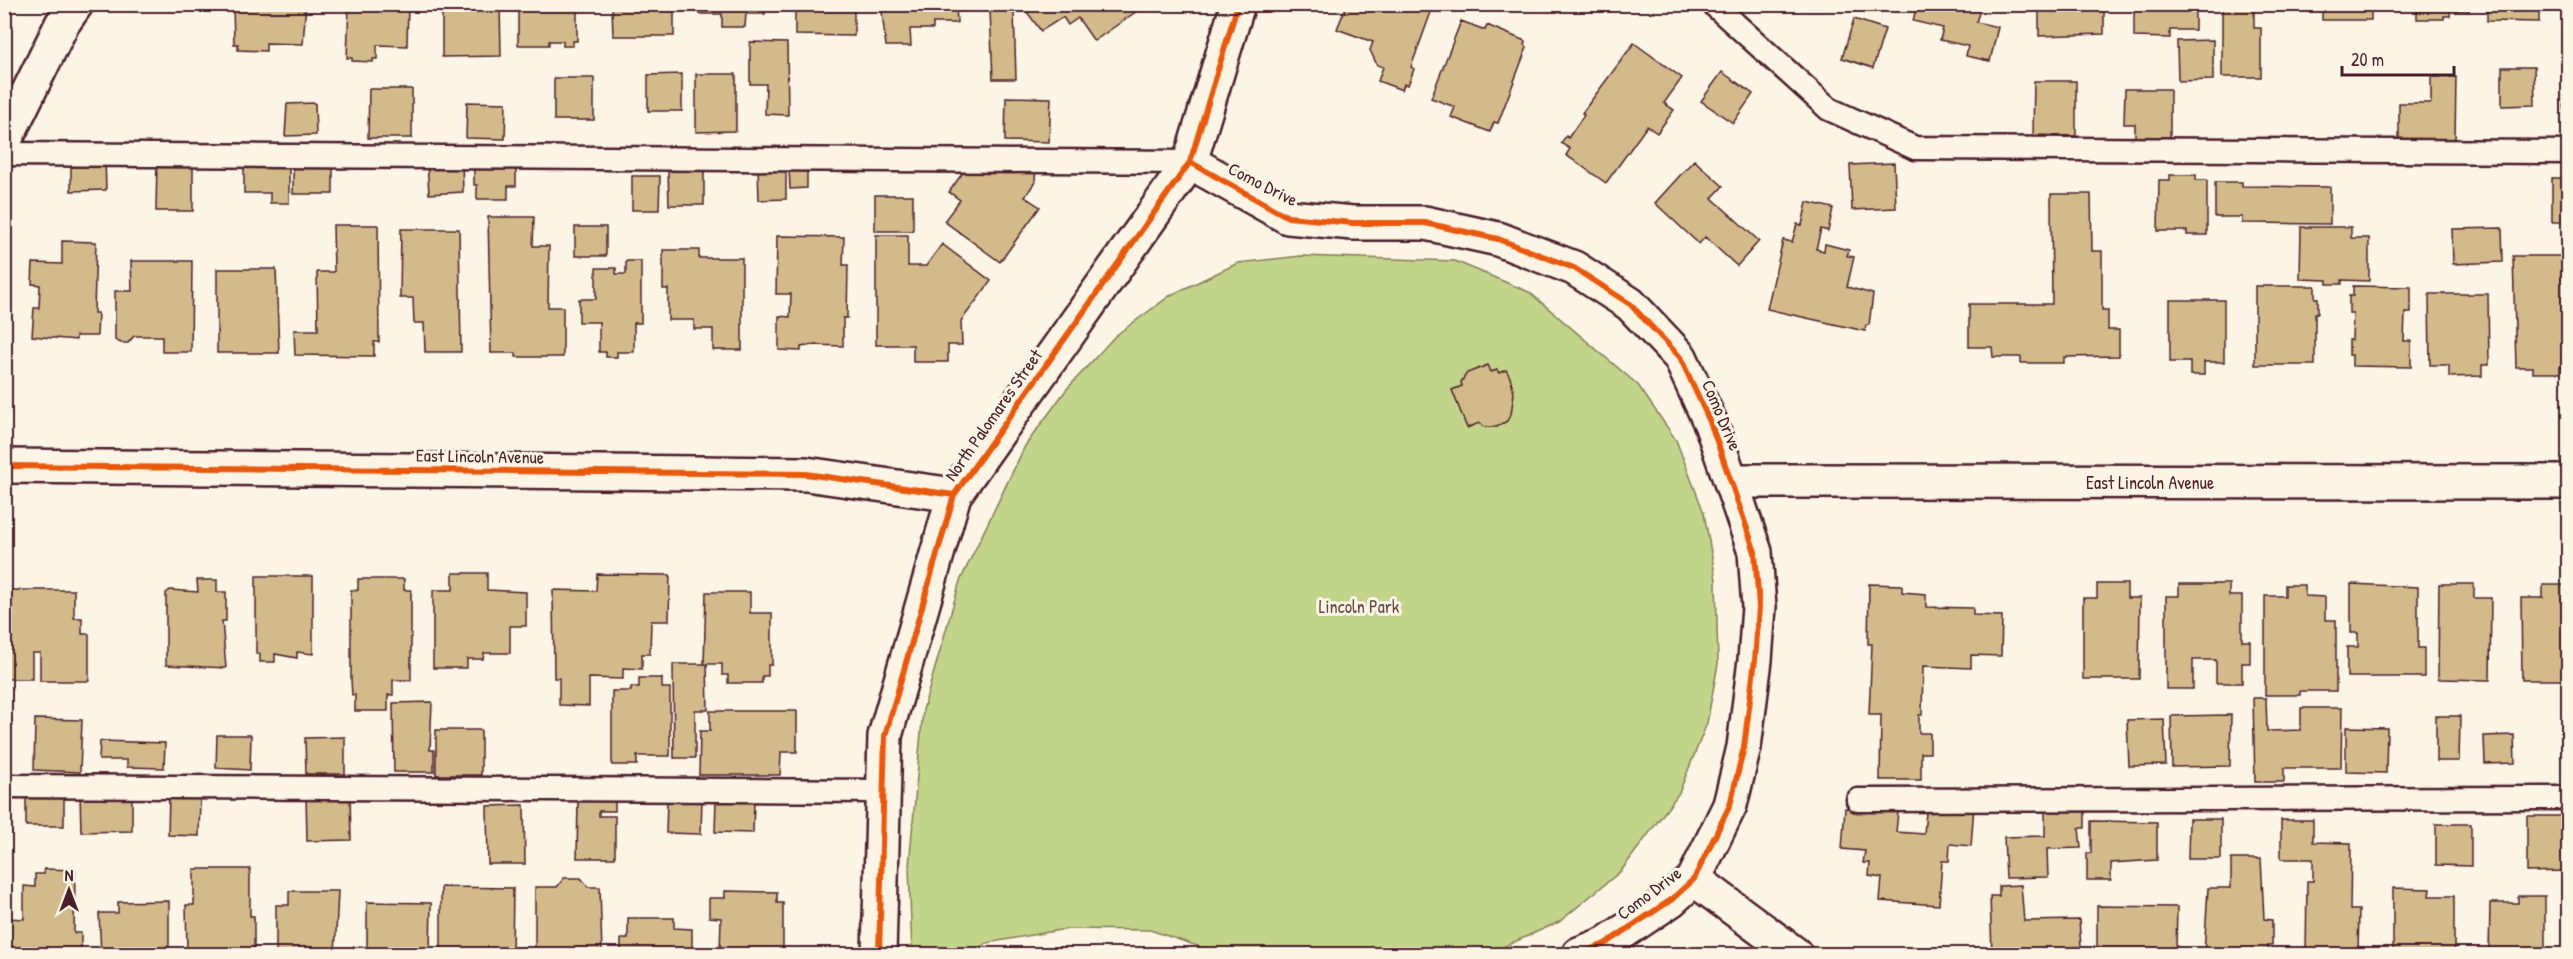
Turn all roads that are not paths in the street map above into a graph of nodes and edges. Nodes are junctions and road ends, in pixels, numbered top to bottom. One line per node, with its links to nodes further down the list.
1 (76, 4): 4 (street)
2 (1239, 4): 7 (street, North Palomares Street)
3 (1713, 4): 5 (lane)
4 (4, 142)
5 (2568, 153)
6 (4, 154): 7 (lane)
7 (1190, 162): 9 (street, Como Drive); 11 (street, North Palomares Street)
8 (4, 466): 11 (street, East Lincoln Avenue)
9 (1732, 481): 10 (street, East Lincoln Avenue); 16 (street, Como Drive)
10 (2568, 482)
11 (954, 495): 13 (street, North Palomares Street)
12 (4, 786): 13 (lane)
13 (884, 791): 17 (street, North Palomares Street)
14 (2568, 798): 15 (lane)
15 (1858, 800)
16 (1694, 879): 18 (street, Como Drive); 19 (street)
17 (879, 954)
18 (1579, 954)
19 (1796, 954)

